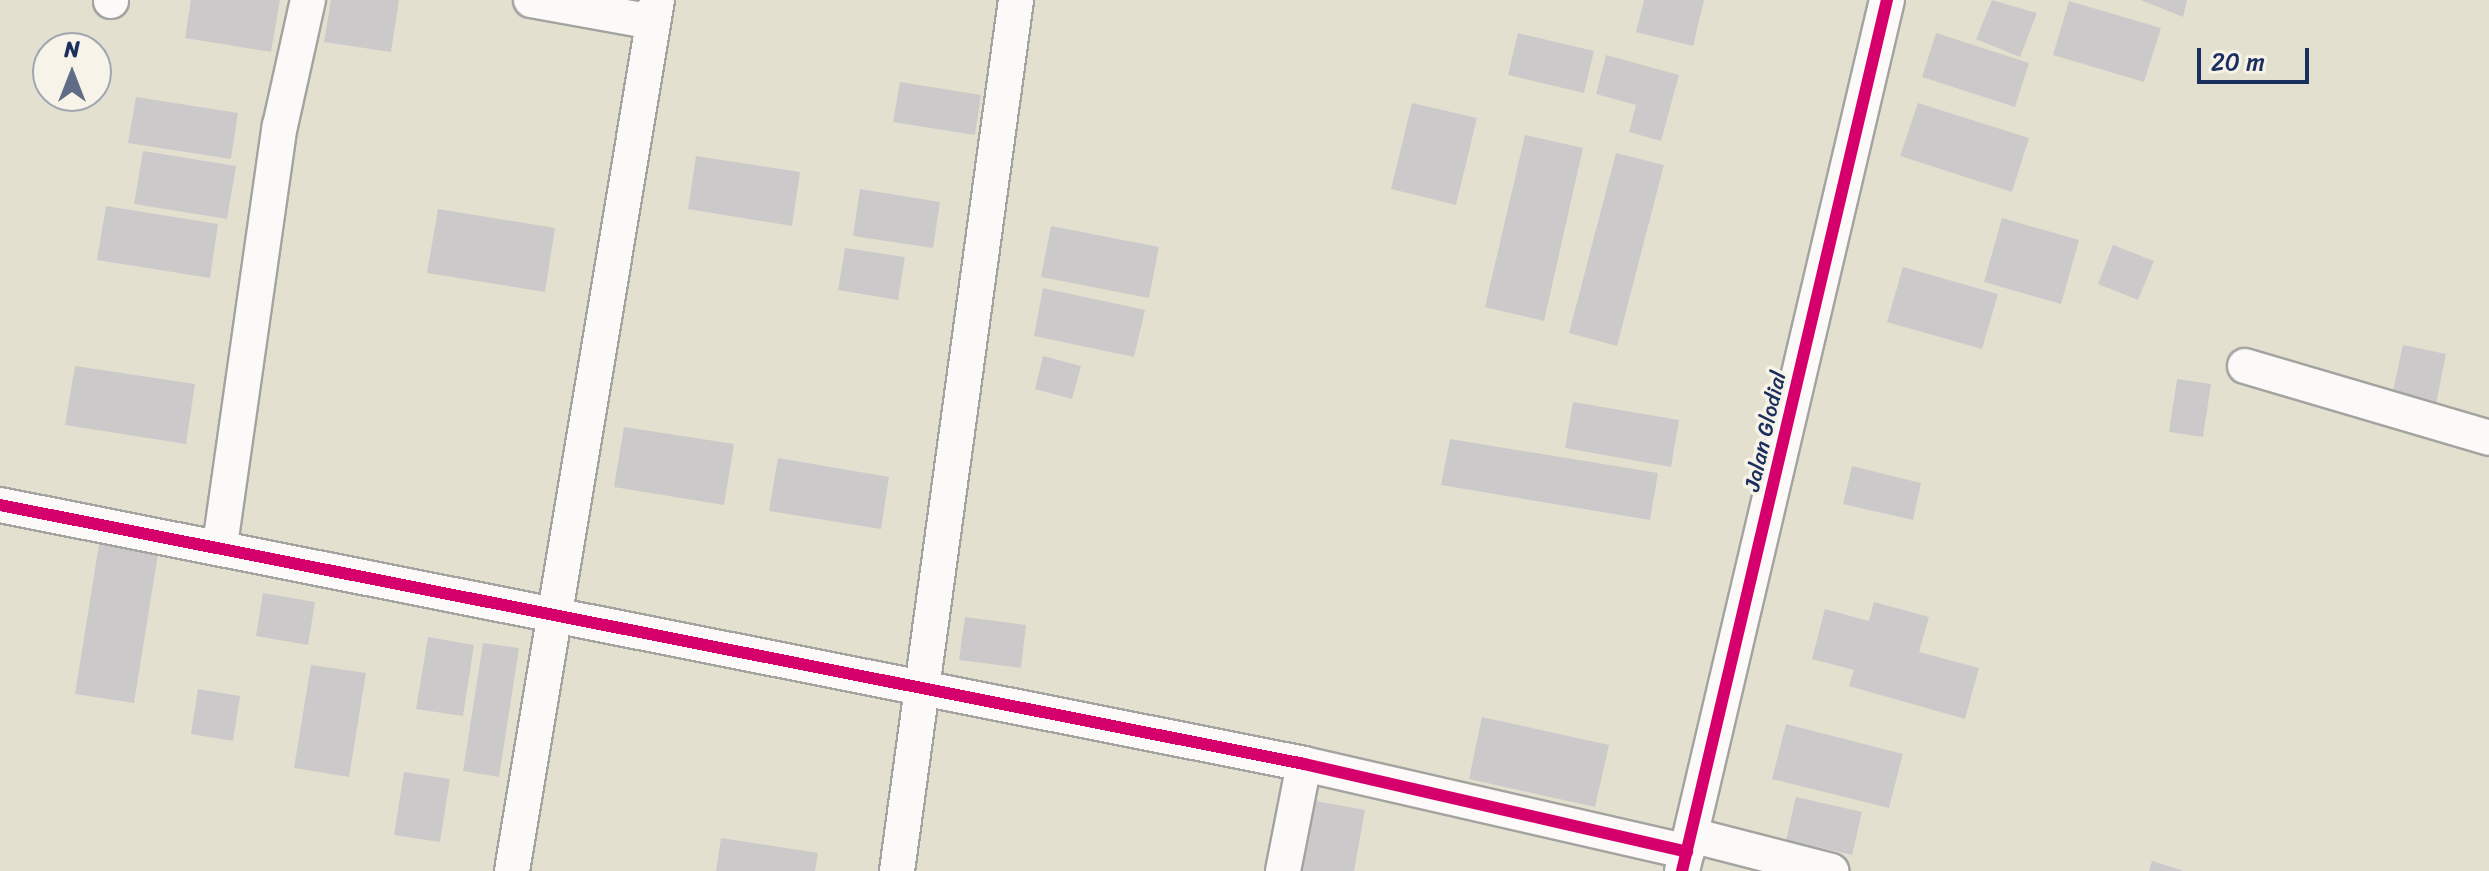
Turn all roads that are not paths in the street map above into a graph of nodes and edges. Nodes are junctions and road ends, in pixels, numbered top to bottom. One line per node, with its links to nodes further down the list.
1 (308, 0): 9 (street)
2 (531, 0): 5 (street)
3 (1016, 0): 11 (street)
4 (1887, 0): 13 (street, Jalan Glodial)
5 (655, 11): 10 (street)
6 (2245, 366): 7 (street)
7 (2489, 438)
8 (0, 505): 9 (street)
9 (220, 545): 10 (street)
10 (552, 609): 11 (street); 14 (street)
11 (922, 687): 12 (street); 15 (street)
12 (1304, 764): 13 (street); 16 (street)
13 (1687, 853): 17 (street)
14 (512, 871)
15 (897, 871)
16 (1283, 871)
17 (1831, 871)

